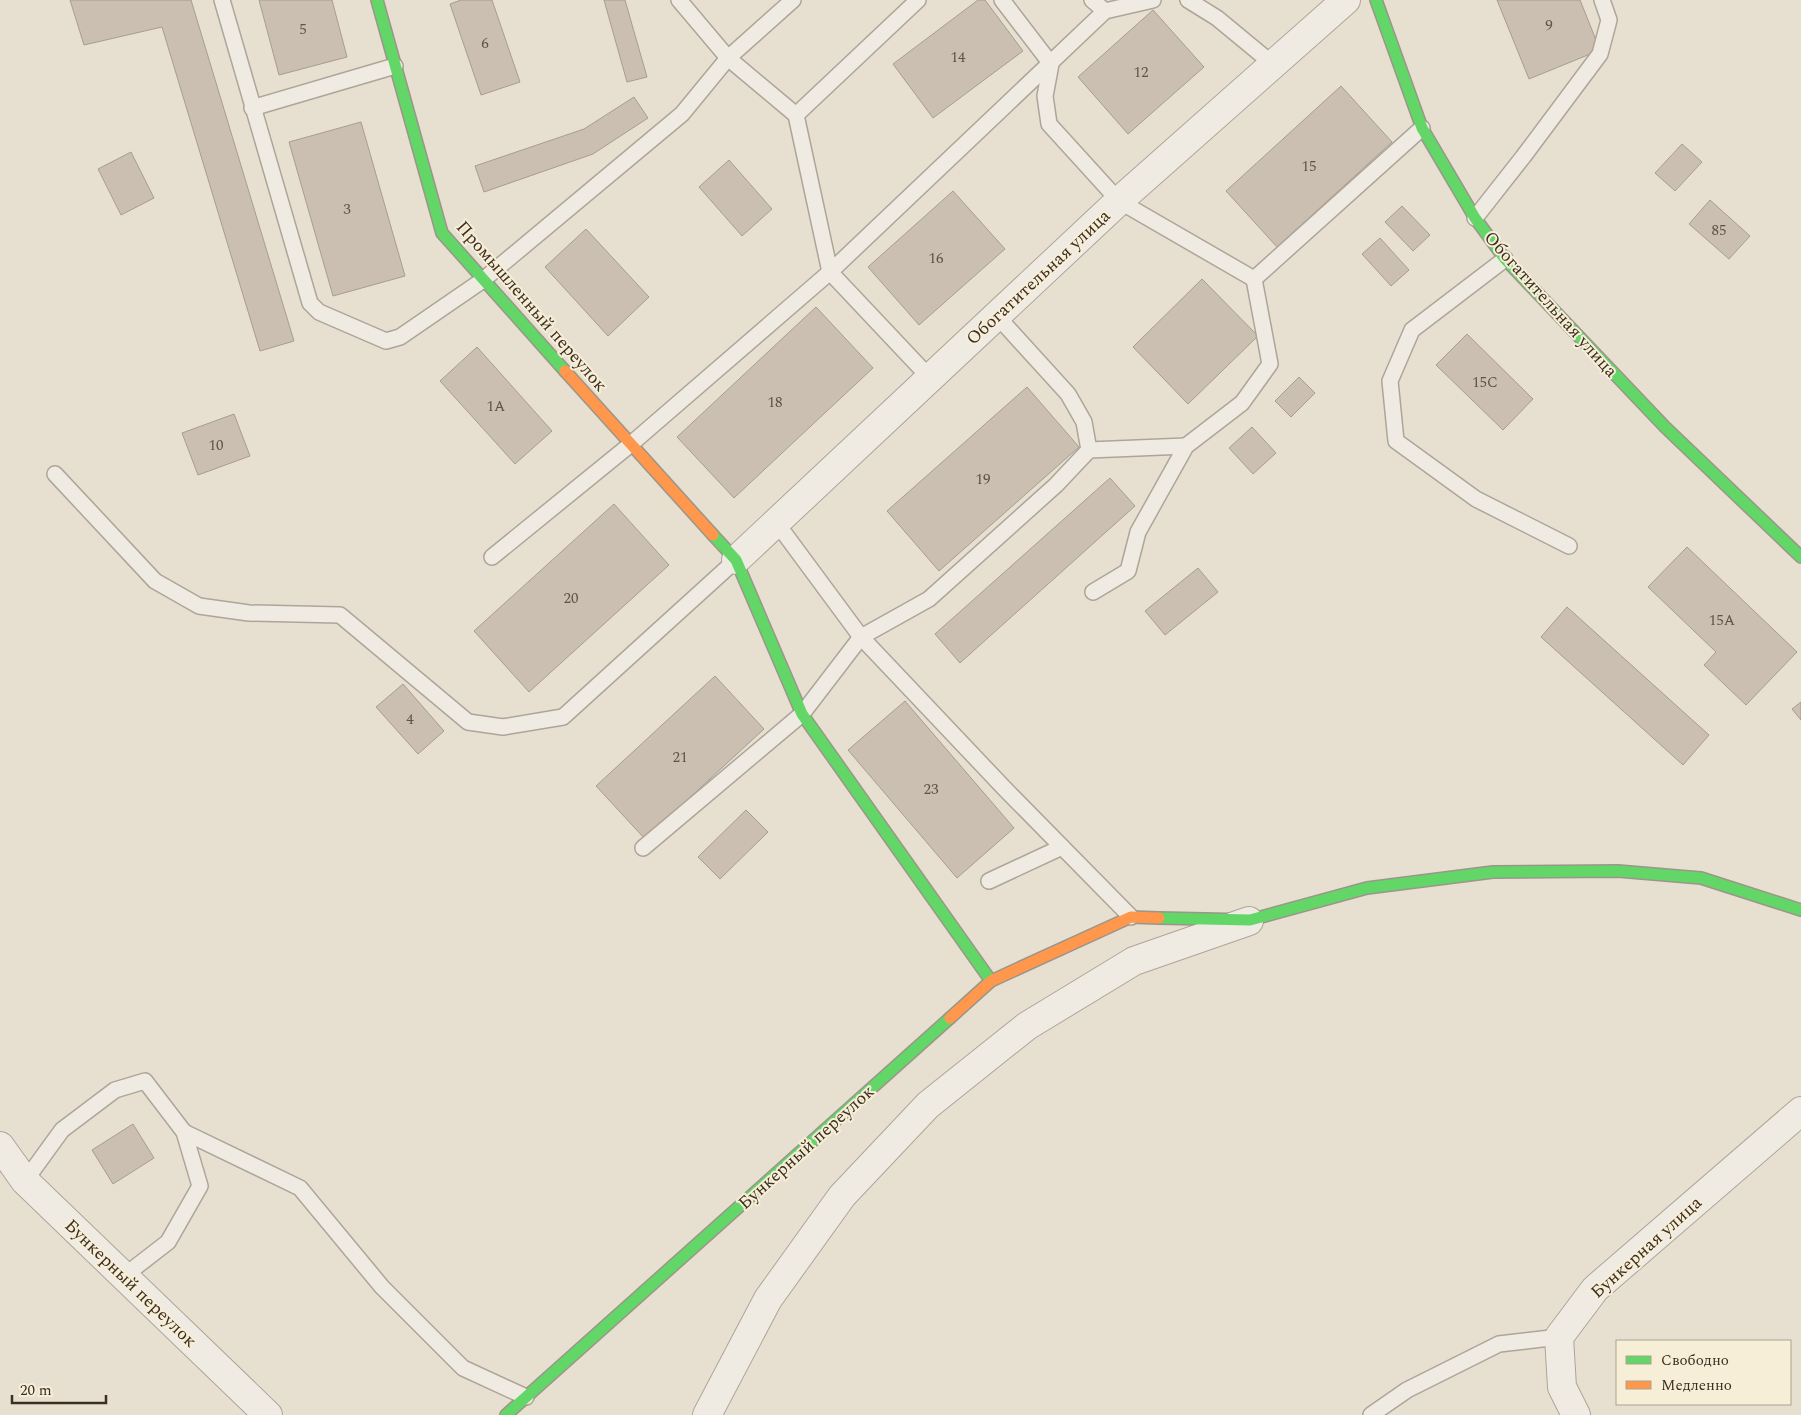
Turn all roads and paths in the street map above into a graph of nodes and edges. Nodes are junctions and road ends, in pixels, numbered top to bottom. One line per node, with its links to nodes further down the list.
1 (222, 0): 18 (lane)
2 (377, 0): 17 (street, Промышленный переулок)
3 (679, 0): 14 (lane)
4 (793, 0): 14 (lane)
5 (918, 0): 19 (lane)
6 (1002, 0): 15 (lane)
7 (1092, 0): 13 (lane)
8 (1153, 0): 13 (lane)
9 (1188, 0): 16 (lane)
10 (1346, 0): 16 (street, Обогатительная улица)
11 (1376, 0): 20 (street, Обогатительная улица)
12 (1602, 0): 22 (lane)
13 (1106, 11): 15 (lane)
14 (728, 58): 19 (lane); 25 (lane)
15 (1051, 64): 21 (lane); 24 (lane)
16 (1274, 65): 21 (street, Обогатительная улица)
17 (395, 66): 18 (lane); 25 (street, Промышленный переулок)
18 (252, 108): 25 (lane)
19 (796, 115): 24 (lane)
20 (1422, 128): 22 (street, Обогатительная улица); 26 (lane)
21 (1119, 201): 26 (lane); 27 (street, Обогатительная улица)
22 (1475, 218): 23 (street, Обогатительная улица)
23 (1505, 259): 34 (lane); 36 (street, Обогатительная улица)
24 (830, 272): 28 (lane); 29 (lane)
25 (483, 280): 29 (street, Промышленный переулок)
26 (1254, 280): 30 (lane)
27 (997, 316): 28 (street, Обогатительная улица); 31 (lane)
28 (930, 378): 33 (street, Обогатительная улица)
29 (631, 444): 35 (lane); 37 (street, Промышленный переулок)
30 (1186, 446): 31 (lane); 38 (lane)
31 (1090, 450): 39 (lane)
32 (55, 474): 37 (lane)
33 (776, 522): 37 (street, Обогатительная улица); 39 (lane)
34 (1569, 546)
35 (492, 557)
36 (1801, 557)
37 (736, 560): 40 (street, Промышленный переулок)
38 (1093, 592)
39 (861, 637): 40 (lane); 41 (lane)
40 (802, 714): 42 (lane); 47 (street, Промышленный переулок)
41 (1062, 847): 43 (lane); 45 (lane)
42 (643, 848)
43 (989, 881)
44 (1801, 910): 46 (street)
45 (1131, 917): 46 (street); 47 (street, Бункерный переулок)
46 (1250, 920): 57 (street)
47 (992, 981): 54 (street, Бункерный переулок)
48 (1801, 1111): 53 (street, Бункерная улица)
49 (184, 1132): 51 (lane); 52 (lane); 54 (lane)
50 (0, 1146): 51 (street, Бункерный переулок)
51 (26, 1181): 52 (street, Бункерный переулок)
52 (124, 1276): 55 (street, Бункерный переулок)
53 (1559, 1337): 58 (lane); 59 (street)
54 (526, 1397): 56 (street, Бункерный переулок)
55 (268, 1415)
56 (506, 1415)
57 (707, 1415)
58 (1371, 1415)
59 (1576, 1415)

